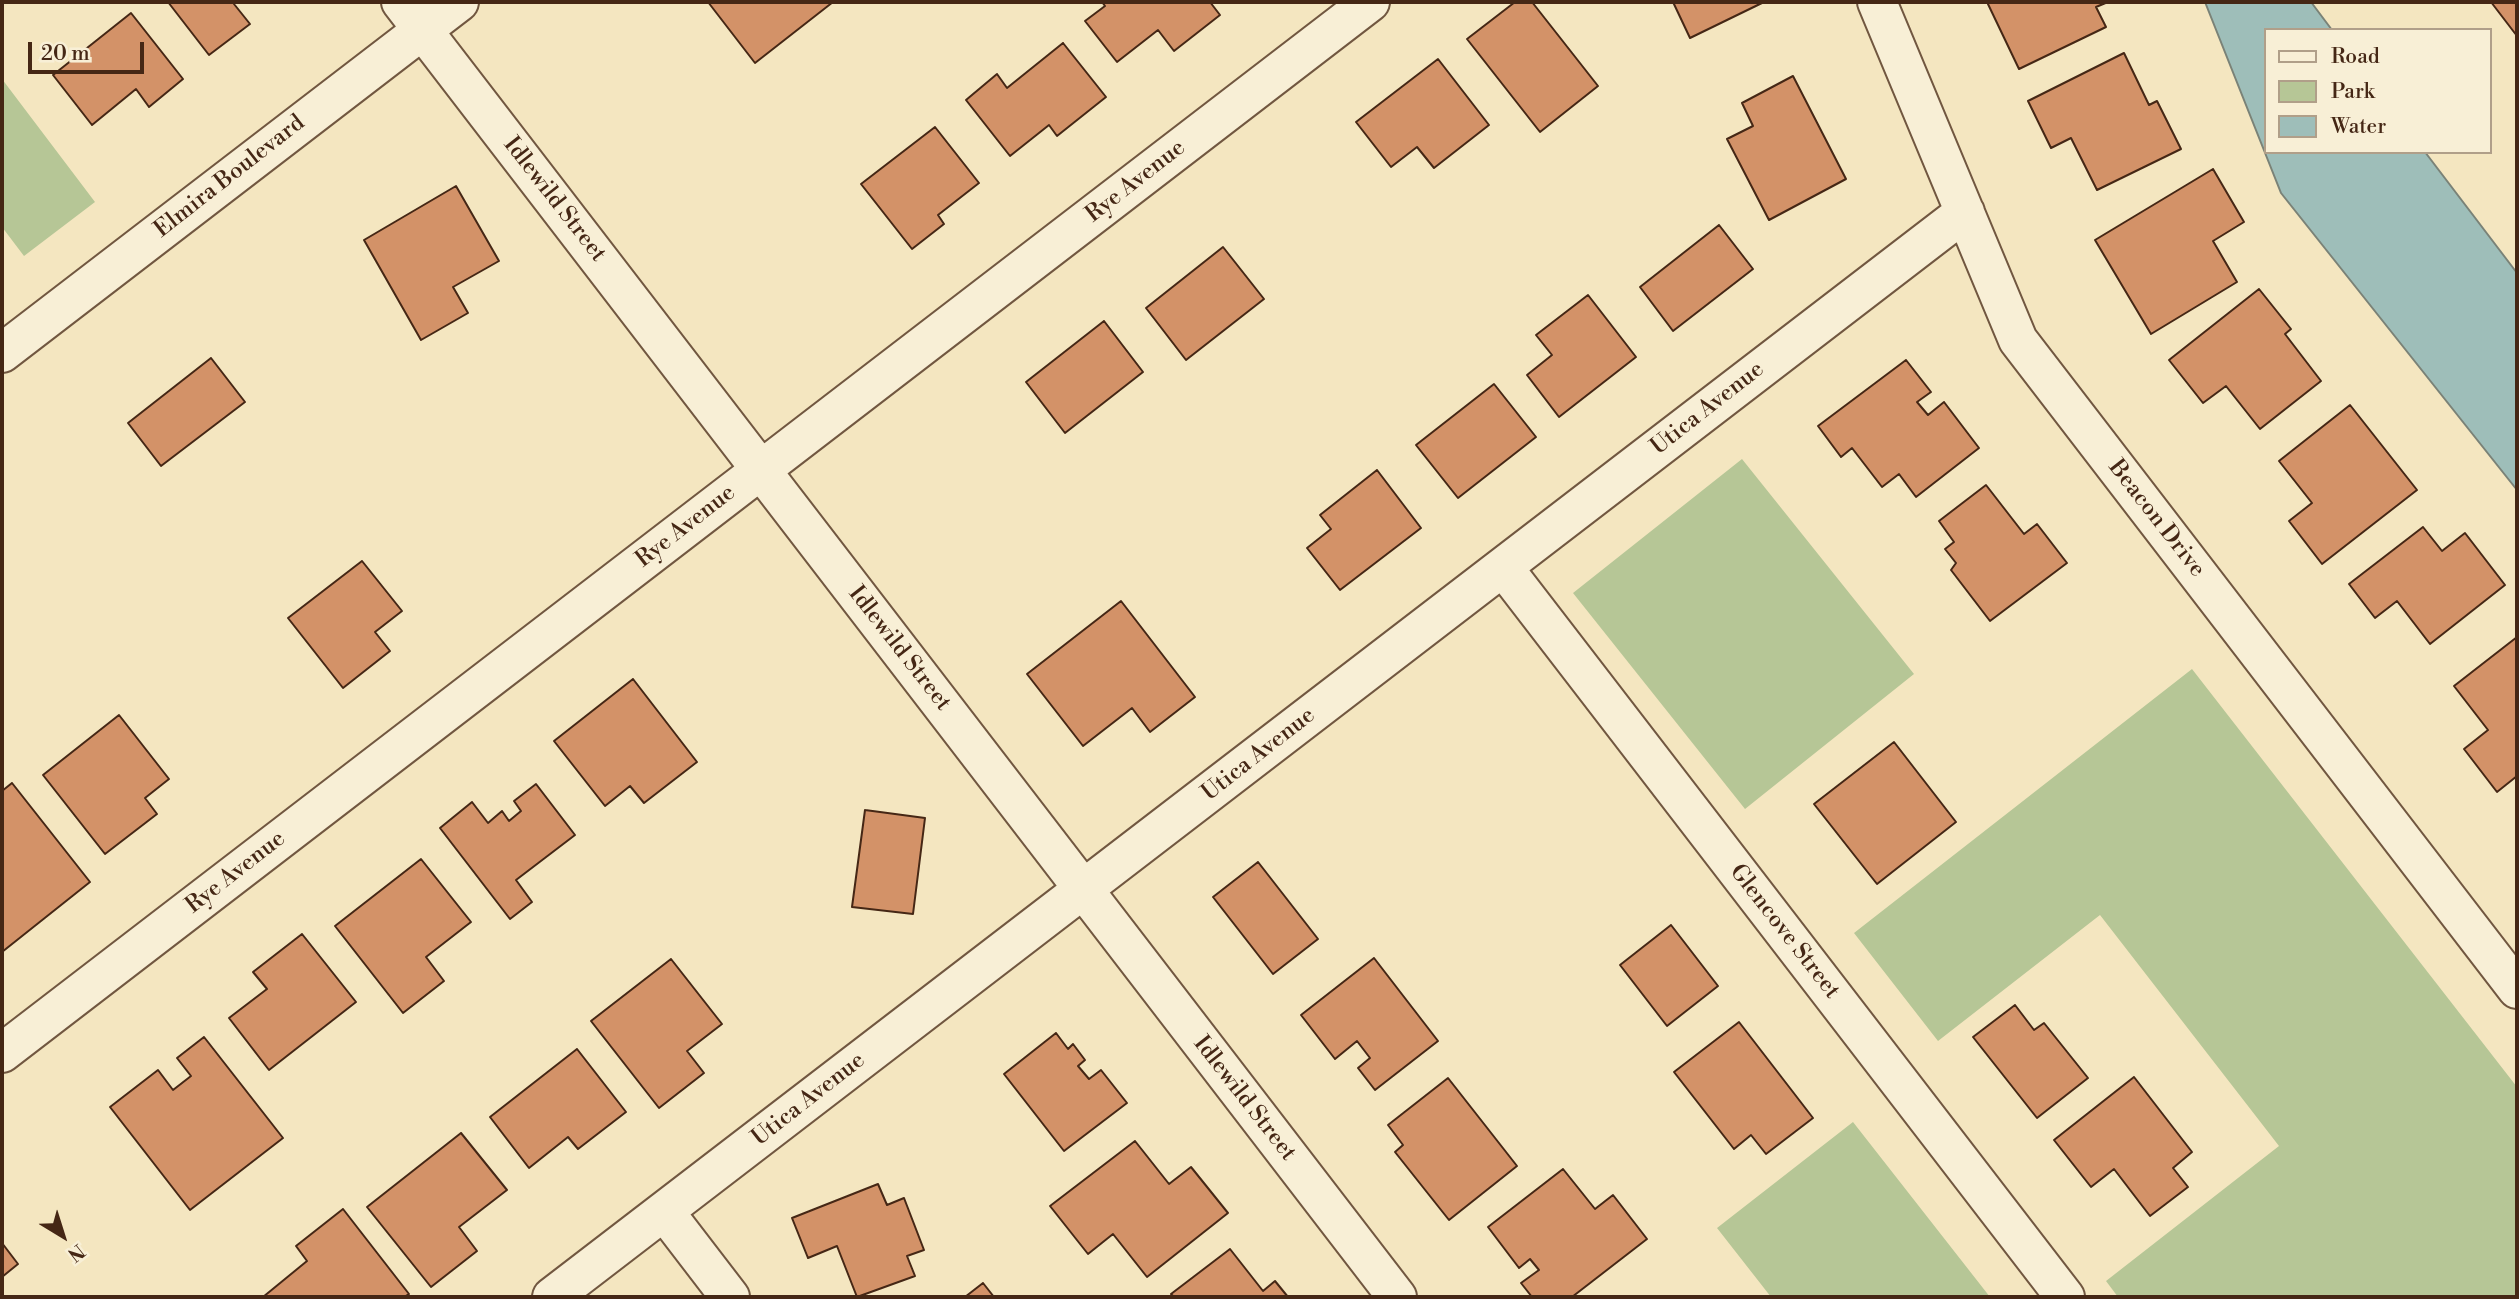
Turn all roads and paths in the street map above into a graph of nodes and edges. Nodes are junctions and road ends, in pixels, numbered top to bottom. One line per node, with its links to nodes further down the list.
1 (459, 2): 4 (street, Elmira Boulevard)
2 (1370, 2): 7 (street, Rye Avenue)
3 (1877, 2): 5 (street, Beacon Drive)
4 (412, 16): 6 (street, Elmira Boulevard); 7 (street, Idlewild Street)
5 (1965, 212): 8 (street, Utica Avenue); 10 (street, Beacon Drive)
6 (2, 353)
7 (761, 469): 9 (street, Idlewild Street); 11 (street, Rye Avenue)
8 (1503, 567): 9 (street, Utica Avenue); 16 (street, Glencove Street)
9 (1083, 889): 12 (street, Utica Avenue); 15 (street, Idlewild Street)
10 (2517, 989)
11 (2, 1053)
12 (664, 1211): 13 (street, Utica Avenue); 14 (street)
13 (552, 1297)
14 (730, 1297)
15 (1397, 1297)
16 (2065, 1297)

